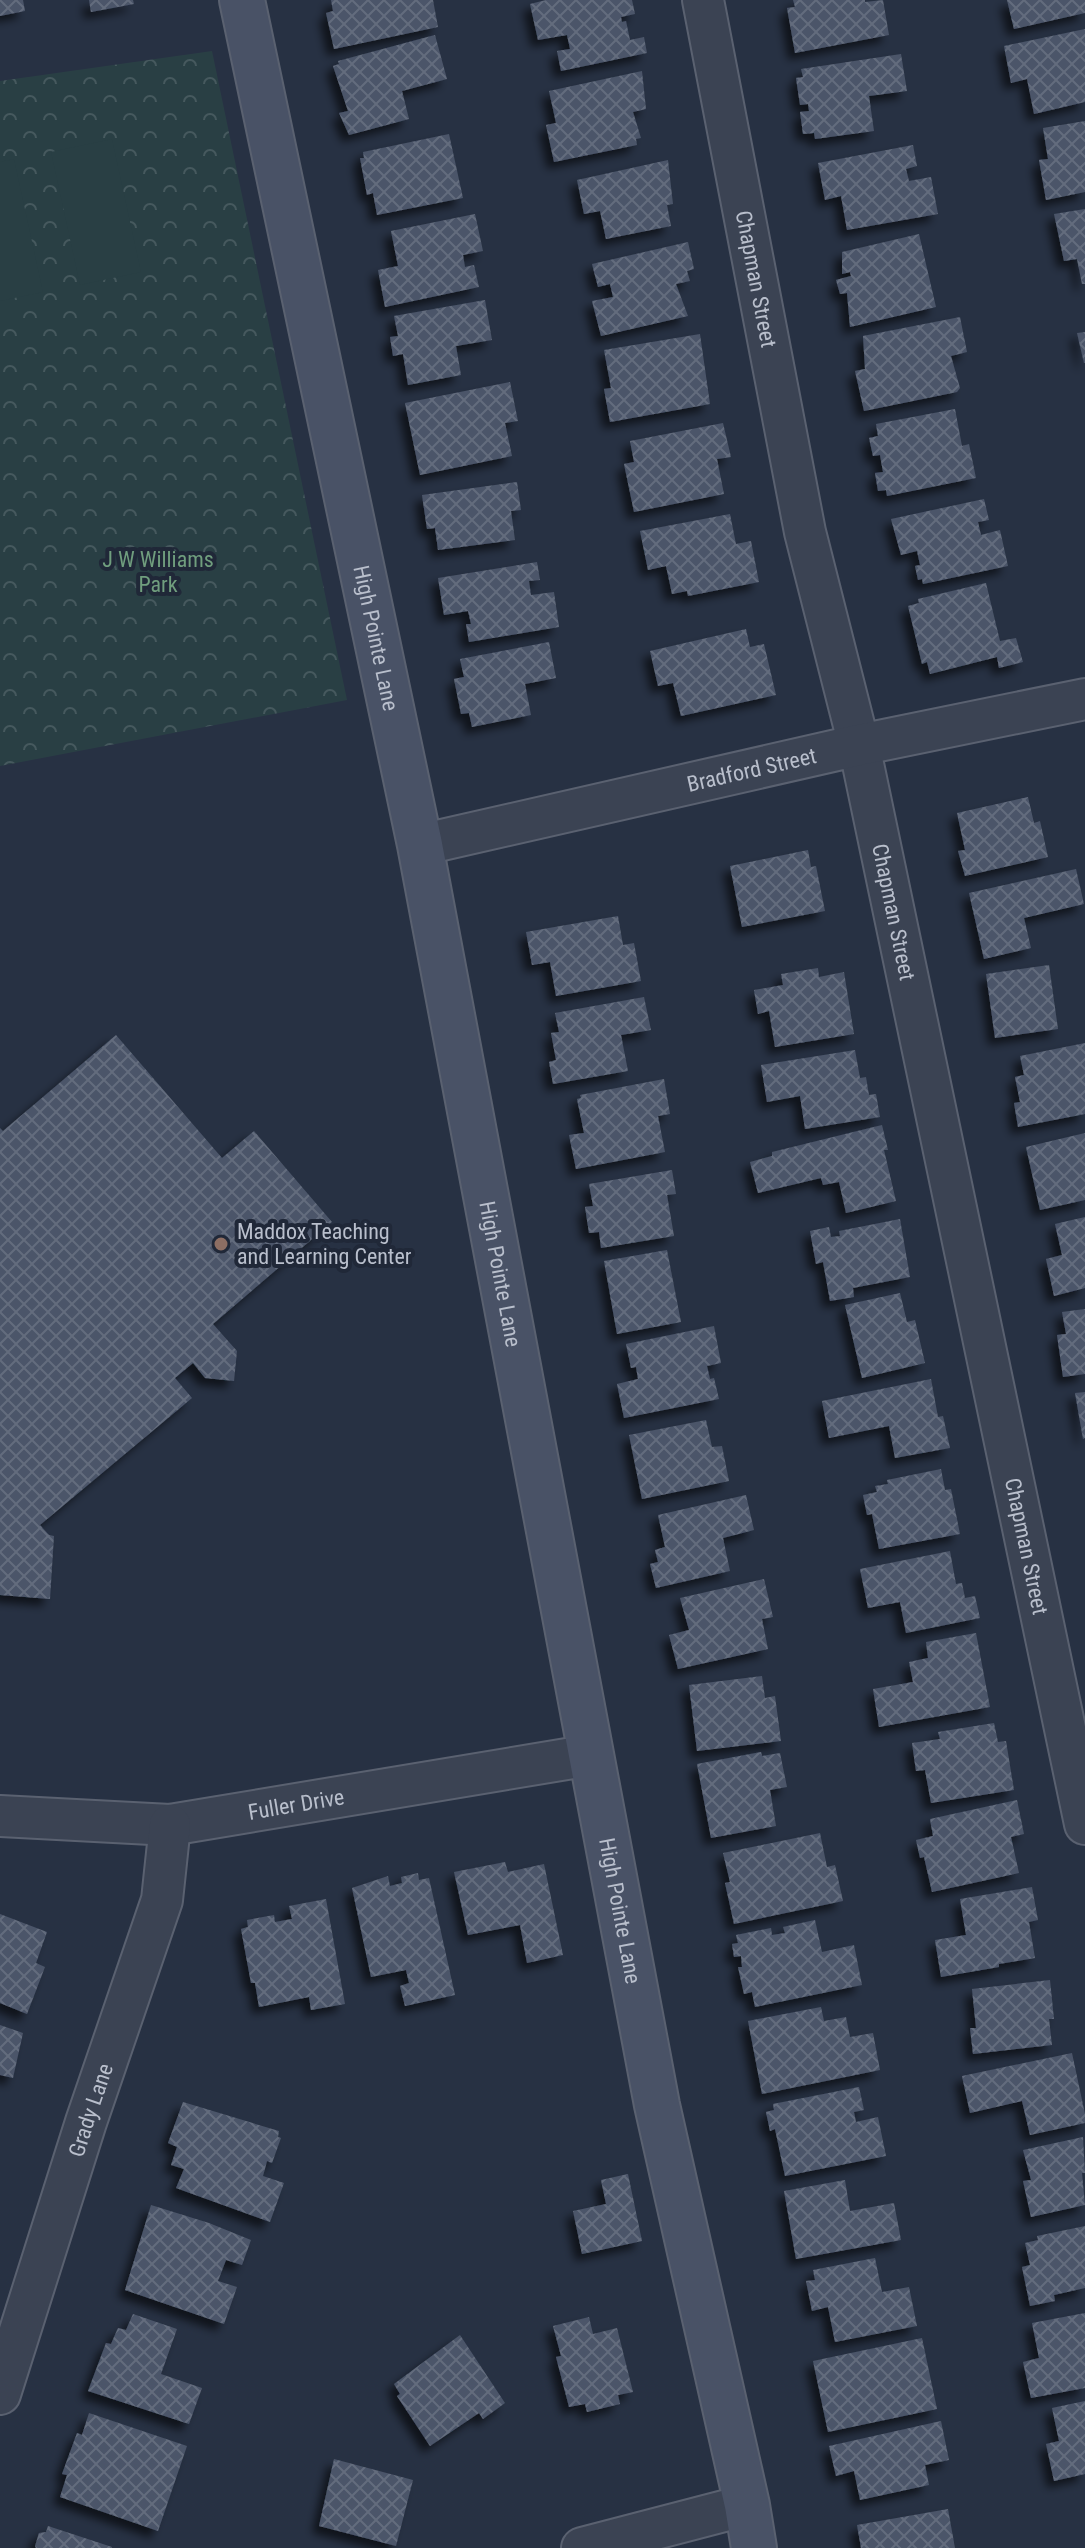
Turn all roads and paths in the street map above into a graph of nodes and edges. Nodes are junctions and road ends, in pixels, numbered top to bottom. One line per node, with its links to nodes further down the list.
1 (242, 0): 5 (street, High Pointe Lane)
2 (703, 0): 4 (street, Chapman Street)
3 (1085, 699): 4 (street, Bradford Street)
4 (859, 745): 5 (street, Bradford Street); 8 (street, Chapman Street)
5 (420, 845): 6 (street, High Pointe Lane)
6 (591, 1755): 9 (street, Fuller Drive); 11 (street, High Pointe Lane)
7 (0, 1816): 9 (street, Fuller Drive)
8 (1085, 1824)
9 (170, 1825): 10 (street, Grady Lane)
10 (0, 2394)
11 (747, 2505): 12 (street); 13 (street, High Pointe Lane)
12 (582, 2548)
13 (754, 2548)

